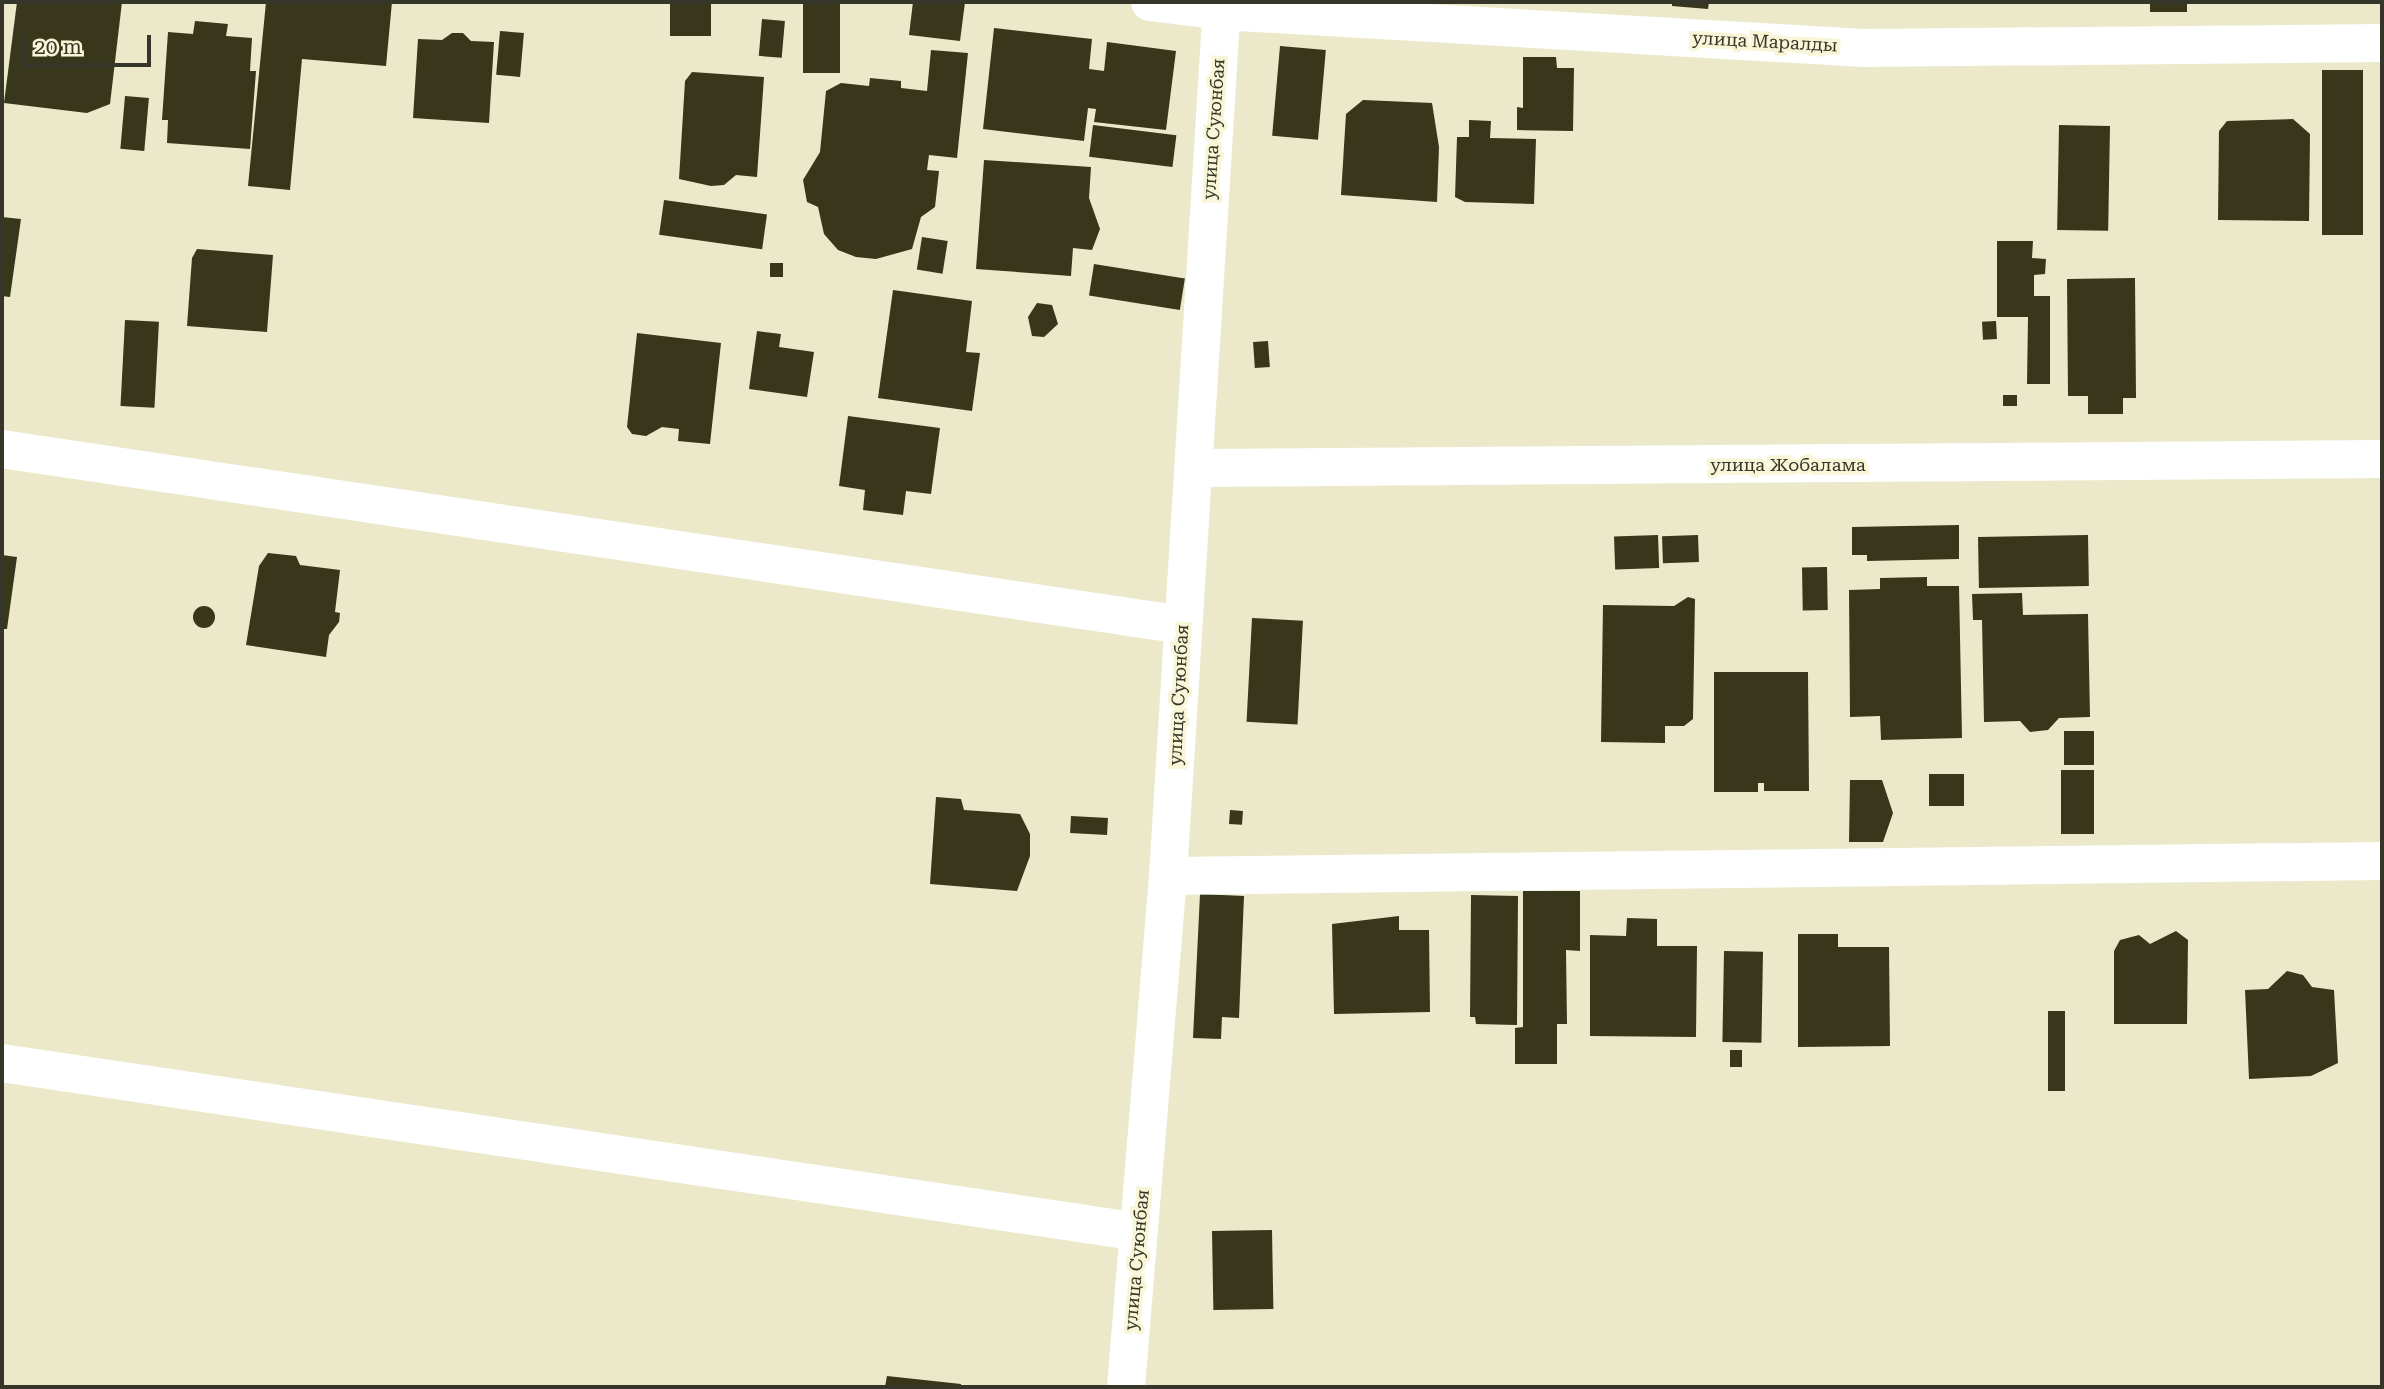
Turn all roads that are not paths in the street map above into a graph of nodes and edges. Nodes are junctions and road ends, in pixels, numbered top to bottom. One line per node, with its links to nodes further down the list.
1 (1150, 2): 2 (street, улица Маралды)
2 (1221, 7): 3 (street, улица Маралды); 6 (street, улица Суюнбая)
3 (2382, 43)
4 (2, 449): 7 (street)
5 (2382, 459): 6 (street, улица Жобалама)
6 (1193, 468): 7 (street, улица Суюнбая)
7 (1183, 625): 9 (street, улица Суюнбая)
8 (2382, 861): 9 (street)
9 (1168, 876): 11 (street, улица Суюнбая)
10 (2, 1063): 11 (street)
11 (1139, 1232): 12 (street, улица Суюнбая)
12 (1126, 1387)

